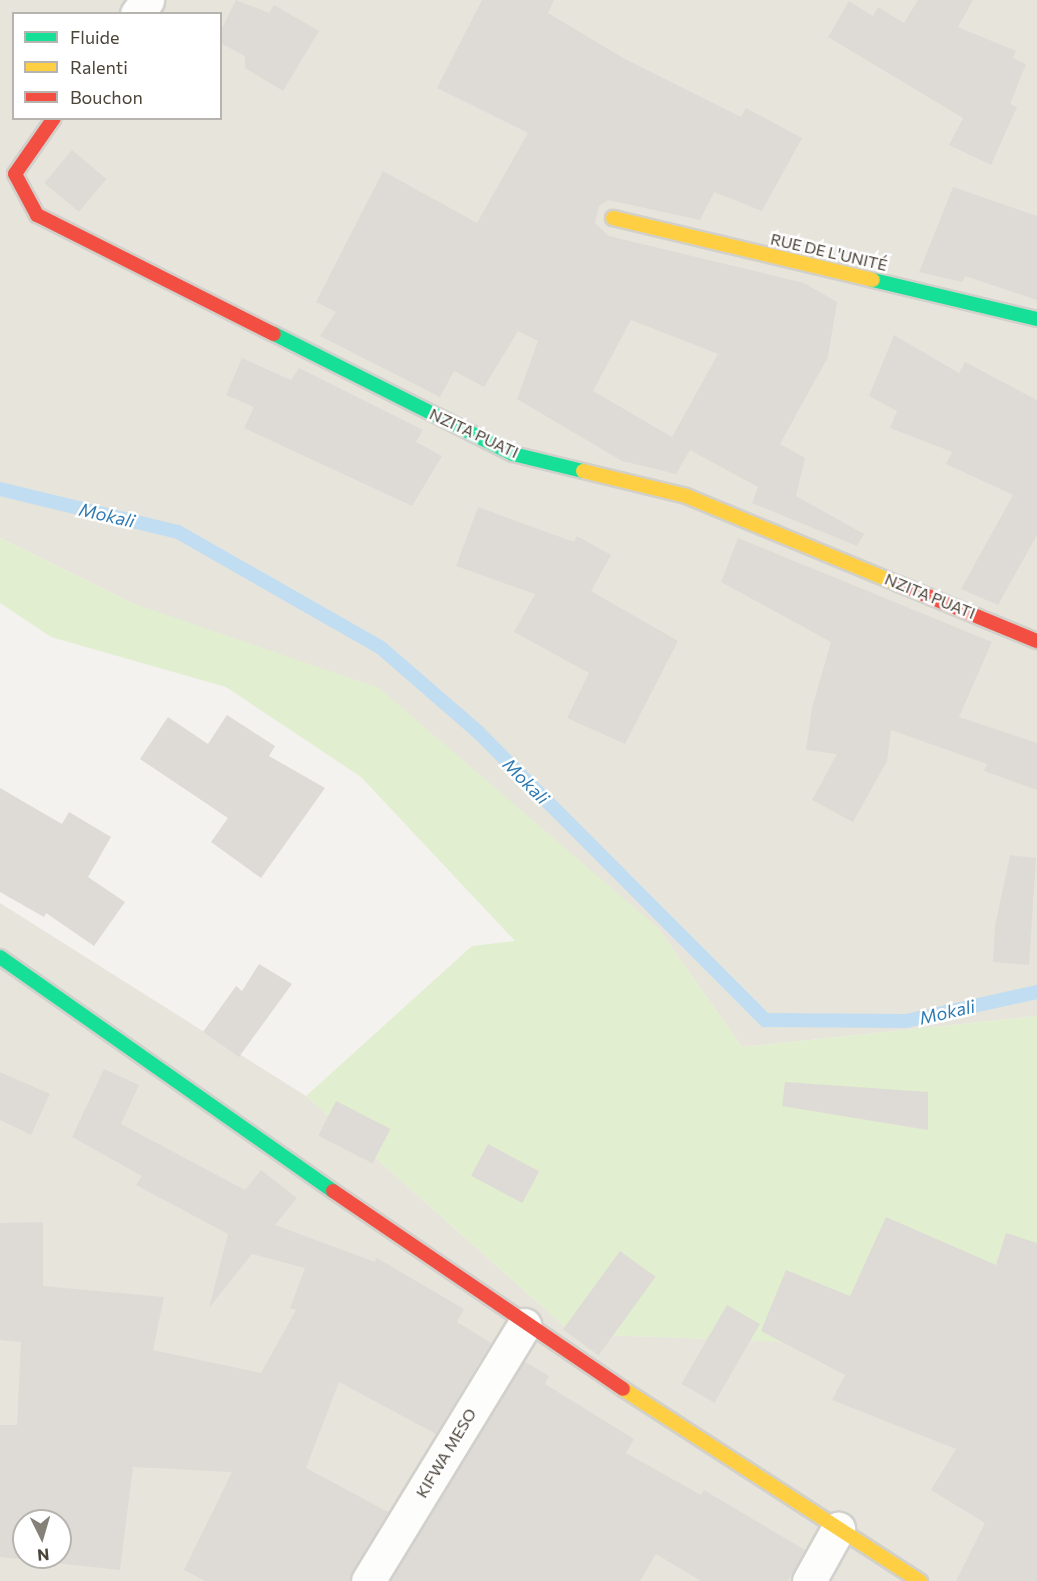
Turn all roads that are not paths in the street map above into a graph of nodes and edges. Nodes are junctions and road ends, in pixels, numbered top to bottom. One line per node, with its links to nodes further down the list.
1 (147, 0): 2 (street)
2 (138, 12)
3 (53, 120): 6 (street, NZITA PUATI)
4 (613, 218): 5 (street, RUE DE L'UNITÉ)
5 (1037, 319)
6 (1037, 641)
7 (0, 957): 8 (street)
8 (524, 1324): 9 (street); 10 (street, KIFWA MESO)
9 (838, 1529): 11 (street); 12 (street)
10 (368, 1581)
11 (809, 1581)
12 (920, 1581)

